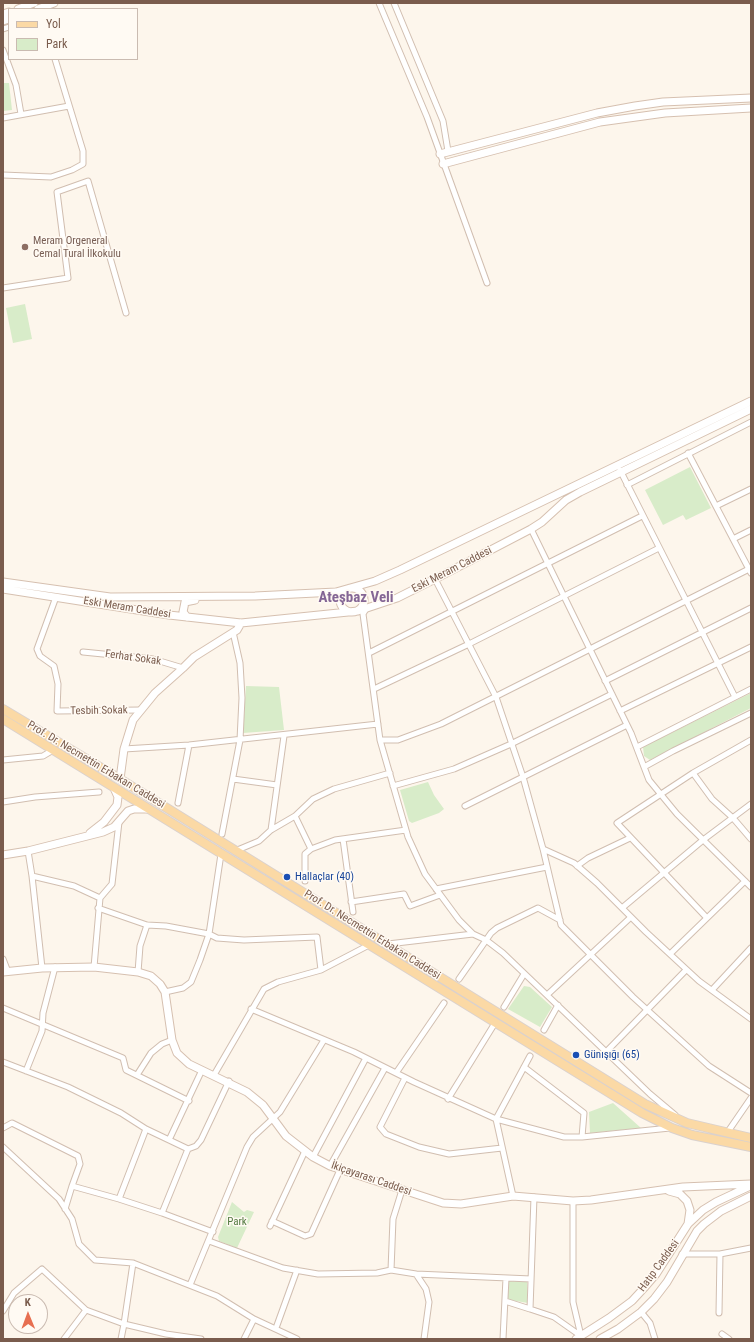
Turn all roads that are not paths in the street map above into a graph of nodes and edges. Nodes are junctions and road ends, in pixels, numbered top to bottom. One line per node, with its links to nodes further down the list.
1 (54, 3): 4 (street)
2 (379, 3): 14 (street)
3 (394, 3): 13 (street)
4 (35, 6): 5 (street)
5 (24, 8)
6 (3, 50): 11 (street)
7 (55, 60): 9 (street)
8 (751, 98): 13 (street)
9 (69, 106): 11 (street); 16 (street)
10 (751, 108): 15 (street)
11 (21, 114): 12 (street)
12 (3, 118)
13 (448, 151): 14 (street)
14 (440, 154): 15 (street)
15 (443, 164): 17 (street)
16 (3, 175)
17 (487, 283)
18 (3, 288): 19 (street)
19 (126, 313)
20 (751, 401): 24 (street, Eski Meram Caddesi)
21 (751, 409): 24 (street, Eski Meram Caddesi)
22 (751, 422): 23 (street)
23 (688, 453): 25 (street); 27 (street)
24 (619, 469): 25 (street); 29 (street, Eski Meram Caddesi); 38 (street, Eski Meram Caddesi)
25 (627, 485): 28 (street)
26 (751, 490): 27 (street)
27 (716, 506): 31 (street)
28 (642, 516): 32 (street); 33 (street)
29 (531, 529): 33 (street); 35 (street, Eski Meram Caddesi)
30 (751, 530): 31 (street)
31 (733, 539): 34 (street)
32 (658, 548): 39 (street); 41 (street)
33 (548, 564): 39 (street); 44 (street)
34 (750, 570): 41 (street)
35 (435, 579): 43 (street, Eski Meram Caddesi); 44 (street)
36 (3, 582): 38 (street, Eski Meram Caddesi)
37 (3, 588): 40 (street, Eski Meram Caddesi)
38 (255, 596): 45 (street)
39 (563, 596): 49 (street); 51 (street)
40 (56, 597): 45 (street, Eski Meram Caddesi); 63 (street, Tesbih Sokak)
41 (685, 602): 48 (street); 51 (street)
42 (751, 608): 48 (street)
43 (366, 609): 46 (street, Eski Meram Caddesi); 53 (street)
44 (453, 611): 49 (street); 53 (street)
45 (187, 617): 46 (street, Eski Meram Caddesi)
46 (240, 623): 47 (street)
47 (233, 632): 55 (street); 70 (street)
48 (702, 633): 54 (street); 56 (street)
49 (469, 644): 57 (street); 60 (street)
50 (751, 647): 54 (street)
51 (589, 650): 56 (street); 60 (street)
52 (83, 652): 55 (street, Ferhat Sokak)
53 (369, 653): 57 (street)
54 (718, 664): 61 (street); 64 (street)
55 (183, 668): 63 (street)
56 (605, 681): 59 (street)
57 (374, 689): 67 (street)
58 (751, 689): 61 (street)
59 (612, 694): 64 (street); 73 (street)
60 (496, 696): 71 (street); 73 (street)
61 (735, 697): 75 (street)
62 (3, 709): 83 (main road, Prof. Dr. Necmettin Erbakan Caddesi)
63 (141, 710): 76 (street)
64 (620, 711): 68 (street)
65 (751, 713): 79 (street)
66 (3, 719): 77 (main road, Prof. Dr. Necmettin Erbakan Caddesi)
67 (378, 724): 69 (street); 71 (street)
68 (627, 725): 75 (street); 82 (street)
69 (284, 736): 70 (street); 85 (street)
70 (240, 740): 74 (street); 84 (street)
71 (380, 740): 80 (street)
72 (751, 740): 81 (street)
73 (511, 744): 82 (street); 86 (street)
74 (189, 746): 76 (street); 91 (street)
75 (637, 748): 79 (street)
76 (124, 749): 83 (street)
77 (53, 750): 78 (street); 87 (main road, Prof. Dr. Necmettin Erbakan Caddesi)
78 (3, 760)
79 (644, 767): 89 (street)
80 (390, 773): 86 (street); 95 (street)
81 (693, 773): 89 (street); 96 (street)
82 (523, 777): 93 (street); 107 (street)
83 (120, 779): 109 (main road, Prof. Dr. Necmettin Erbakan Caddesi)
84 (233, 779): 85 (street); 100 (street)
85 (277, 785): 98 (street)
86 (393, 786): 99 (street)
87 (114, 788): 94 (main road, Prof. Dr. Necmettin Erbakan Caddesi); 101 (street)
88 (99, 792): 90 (street)
89 (662, 795): 102 (street); 105 (street)
90 (3, 802)
91 (178, 803)
92 (751, 804): 96 (street)
93 (465, 806)
94 (149, 809): 97 (street); 111 (main road, Prof. Dr. Necmettin Erbakan Caddesi)
95 (295, 816): 98 (street); 106 (street)
96 (732, 818): 104 (street); 105 (street)
97 (119, 821): 101 (street); 121 (street)
98 (271, 830): 109 (street)
99 (406, 830): 103 (street); 119 (street)
100 (222, 834)
101 (88, 835): 108 (street)
102 (630, 838): 112 (street); 114 (street)
103 (343, 839): 106 (street); 122 (street)
104 (751, 839)
105 (704, 840): 114 (street); 117 (street)
106 (311, 849): 116 (street)
107 (543, 849): 112 (street); 113 (street)
108 (28, 851): 110 (street); 115 (street)
109 (235, 851): 133 (main road, Prof. Dr. Necmettin Erbakan Caddesi)
110 (3, 854)
111 (221, 854): 130 (street); 134 (main road, Prof. Dr. Necmettin Erbakan Caddesi)
112 (577, 866): 124 (street)
113 (547, 867): 119 (street); 128 (street)
114 (664, 873): 124 (street); 127 (street)
115 (32, 876): 121 (street); 141 (street)
116 (305, 881)
117 (745, 881): 118 (street); 127 (street)
118 (751, 887)
119 (436, 889): 120 (street)
120 (440, 895): 122 (street); 131 (street)
121 (100, 898): 123 (street)
122 (351, 902): 125 (street)
123 (98, 908): 129 (street); 140 (street)
124 (622, 908): 126 (street)
125 (353, 912)
126 (631, 917): 136 (street); 137 (street)
127 (707, 918): 137 (street)
128 (560, 920): 132 (street); 136 (street)
129 (147, 925): 130 (street); 145 (street)
130 (208, 934): 142 (street); 149 (street)
131 (473, 934): 132 (street); 133 (street)
132 (486, 940): 146 (street); 147 (street)
133 (387, 944): 182 (main road, Prof. Dr. Necmettin Erbakan Caddesi)
134 (370, 945): 142 (street); 158 (main road, Prof. Dr. Necmettin Erbakan Caddesi)
135 (751, 948): 148 (street)
136 (589, 954): 150 (street); 156 (street)
137 (670, 954): 143 (street)
138 (3, 959): 144 (street)
139 (56, 967): 140 (street); 141 (street); 159 (street)
140 (94, 967): 145 (street)
141 (42, 968): 144 (street)
142 (321, 970): 155 (street)
143 (686, 970): 148 (street); 156 (street)
144 (5, 972)
145 (138, 972): 149 (street)
146 (524, 974): 150 (street); 153 (street)
147 (459, 979)
148 (712, 990): 157 (street)
149 (165, 992): 161 (street, İkiçayarası Caddesi)
150 (547, 995): 152 (street)
151 (444, 1003): 171 (street)
152 (558, 1005): 160 (street); 163 (street)
153 (504, 1007)
154 (3, 1008): 159 (street)
155 (252, 1009): 162 (street); 173 (street)
156 (647, 1010): 163 (street); 176 (street)
157 (751, 1019)
158 (495, 1023): 178 (street); 184 (main road, Prof. Dr. Necmettin Erbakan Caddesi)
159 (42, 1025): 170 (street); 172 (street)
160 (544, 1030)
161 (172, 1040): 169 (street, İkiçayarası Caddesi); 172 (street)
162 (324, 1040): 165 (street); 181 (street)
163 (606, 1052): 182 (street)
164 (530, 1056): 168 (street)
165 (366, 1058): 167 (street); 195 (street)
166 (3, 1062): 170 (street)
167 (385, 1068): 171 (street); 196 (street)
168 (524, 1068): 180 (street); 187 (street)
169 (202, 1070): 173 (street, İkiçayarası Caddesi); 179 (street)
170 (26, 1071): 185 (street)
171 (396, 1073): 174 (street)
172 (137, 1075): 179 (street)
173 (214, 1075): 175 (street, İkiçayarası Caddesi)
174 (405, 1078): 178 (street); 192 (street)
175 (229, 1081): 181 (street, İkiçayarası Caddesi); 193 (street)
176 (751, 1093)
177 (751, 1098): 186 (street)
178 (448, 1099): 180 (street)
179 (189, 1101): 189 (street)
180 (496, 1119): 187 (street); 192 (street)
181 (274, 1120): 194 (street, İkiçayarası Caddesi); 210 (street)
182 (687, 1123): 186 (main road, Prof. Dr. Necmettin Erbakan Caddesi)
183 (3, 1128): 199 (street)
184 (672, 1128): 187 (street); 191 (main road, Prof. Dr. Necmettin Erbakan Caddesi)
185 (146, 1129): 189 (street); 205 (street)
186 (726, 1133): 188 (main road, Prof. Dr. Necmettin Erbakan Caddesi)
187 (582, 1137)
188 (751, 1138)
189 (169, 1140): 193 (street)
190 (3, 1147): 207 (street)
191 (751, 1147)
192 (502, 1148): 202 (street)
193 (188, 1149): 208 (street)
194 (305, 1151): 195 (street, İkiçayarası Caddesi); 197 (street)
195 (313, 1157): 196 (street, İkiçayarası Caddesi)
196 (330, 1166): 197 (street, İkiçayarası Caddesi)
197 (340, 1170): 200 (street, İkiçayarası Caddesi)
198 (751, 1185): 201 (street, İkiçayarası Caddesi); 209 (street, Hatıp Caddesi)
199 (72, 1186): 205 (street); 207 (street)
200 (402, 1190): 202 (street, İkiçayarası Caddesi); 217 (street)
201 (667, 1190): 206 (street, İkiçayarası Caddesi); 209 (street)
202 (513, 1196): 204 (street, İkiçayarası Caddesi)
203 (751, 1196): 213 (street, Hatıp Caddesi)
204 (534, 1197): 206 (street, İkiçayarası Caddesi); 220 (street)
205 (119, 1199): 208 (street)
206 (573, 1201): 233 (street)
207 (65, 1209): 215 (street)
208 (162, 1213): 210 (street)
209 (688, 1224): 233 (street, Hatıp Caddesi)
210 (213, 1232): 211 (street)
211 (209, 1241): 216 (street); 221 (street)
212 (751, 1248): 214 (street)
213 (682, 1254): 214 (street); 227 (street, Hatıp Caddesi)
214 (720, 1254): 228 (street)
215 (133, 1262): 221 (street); 230 (street)
216 (297, 1270): 217 (street); 231 (street)
217 (391, 1270): 218 (street)
218 (416, 1274): 219 (street); 239 (street)
219 (506, 1278): 220 (street); 222 (street)
220 (531, 1279): 224 (street)
221 (190, 1285): 229 (street)
222 (505, 1301): 224 (street); 240 (street)
223 (5, 1302): 225 (street); 226 (street)
224 (530, 1309): 233 (street)
225 (86, 1310): 230 (street); 234 (street)
226 (3, 1311)
227 (641, 1312): 241 (street, Hatıp Caddesi); 242 (street)
228 (719, 1313)
229 (254, 1319): 231 (street); 237 (street)
230 (124, 1324): 235 (street); 236 (street)
231 (276, 1328): 238 (street)
232 (722, 1334): 243 (street)
233 (578, 1337)
234 (64, 1339)
235 (121, 1339)
236 (201, 1339)
237 (244, 1339)
238 (297, 1339)
239 (424, 1339)
240 (503, 1339)
241 (600, 1339)
242 (655, 1339)
243 (729, 1339)

